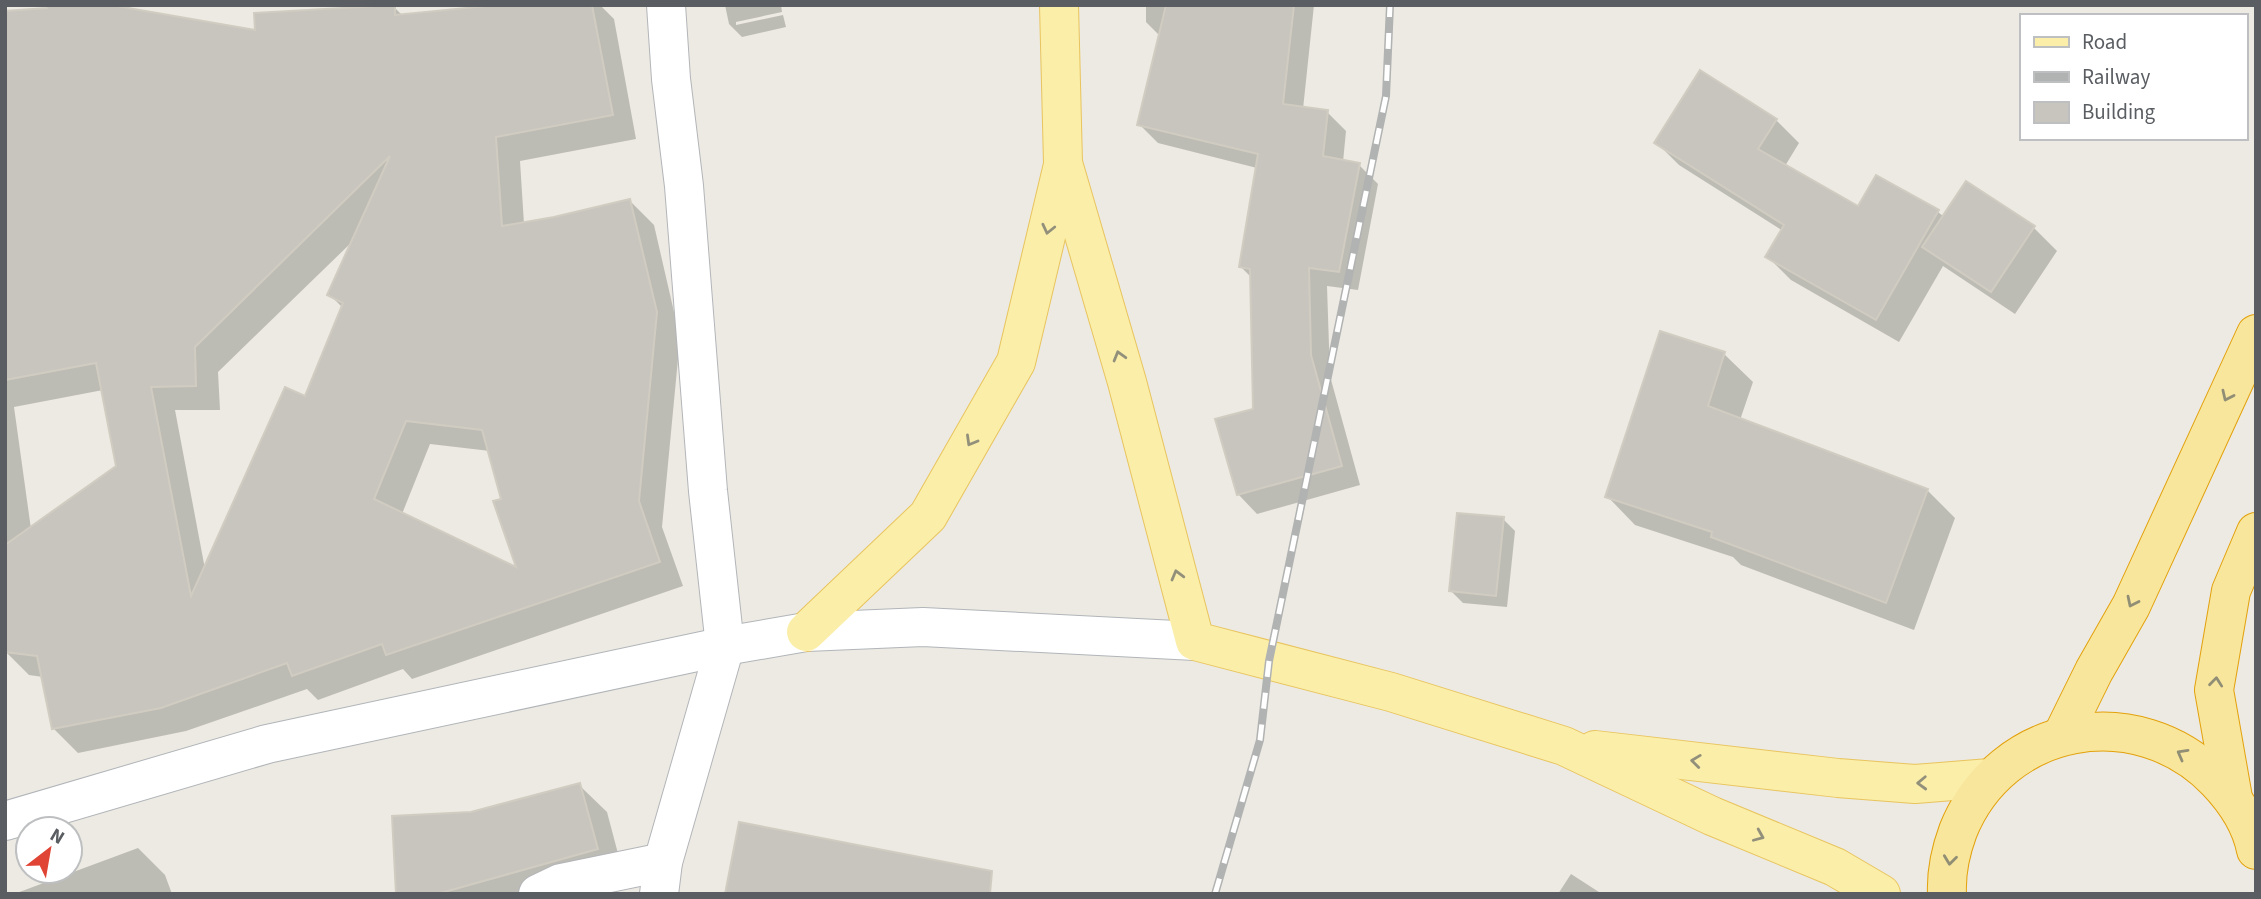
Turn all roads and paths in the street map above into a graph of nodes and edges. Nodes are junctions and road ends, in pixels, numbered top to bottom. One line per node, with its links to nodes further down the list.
1 (666, 5): 8 (main road)
2 (1059, 5): 3 (main road)
3 (1063, 163): 6 (main road, one-way to 6); 7 (main road, one-way to 3)
4 (2256, 334): 9 (highway, one-way to 9)
5 (2256, 532): 12 (highway, one-way to 5)
6 (806, 632): 7 (main road); 8 (main road)
7 (1195, 641): 10 (main road)
8 (725, 646): 13 (main road); 15 (main road)
9 (2062, 736): 11 (highway); 12 (highway, one-way to 9)
10 (1564, 746): 11 (main road, one-way to 10); 17 (main road, one-way to 17)
11 (1990, 778): 18 (highway, one-way to 18)
12 (2233, 798): 14 (highway)
13 (5, 821)
14 (2256, 850)
15 (661, 878): 16 (main road)
16 (538, 894)
17 (1881, 894)
18 (1947, 894)

